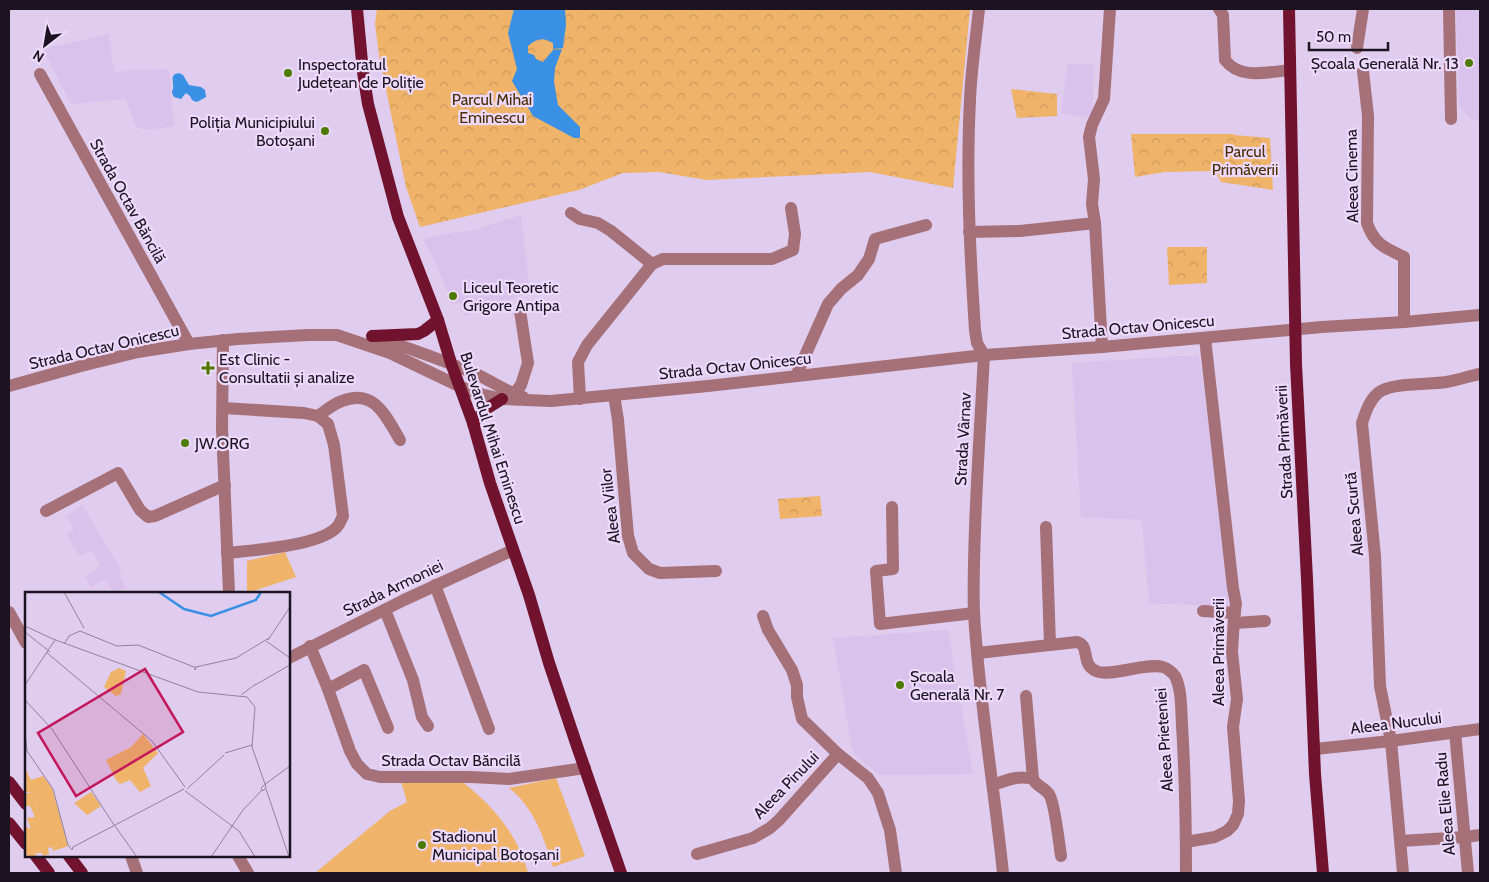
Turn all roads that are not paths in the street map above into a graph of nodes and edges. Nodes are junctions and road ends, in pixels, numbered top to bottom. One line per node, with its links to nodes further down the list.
1 (357, 9): 21 (main road, Bulevardul Mihai Eminescu)
2 (979, 9): 17 (street, Strada Vârnav)
3 (1110, 9): 15 (street)
4 (1219, 9): 9 (street)
5 (1289, 9): 9 (main road, Strada Primăverii)
6 (1363, 9): 8 (street)
7 (1449, 9): 12 (street)
8 (1357, 48)
9 (1290, 70): 23 (main road, Strada Primăverii)
10 (1363, 71): 22 (street, Aleea Cinema)
11 (40, 74): 28 (street, Strada Octav Băncilă)
12 (1450, 119)
13 (791, 208): 18 (street)
14 (571, 213): 18 (street)
15 (1095, 223): 17 (street); 29 (street)
16 (926, 225): 33 (street)
17 (968, 232): 30 (street, Strada Vârnav)
18 (652, 264): 39 (street)
19 (520, 311): 36 (street)
20 (1480, 314): 22 (street, Strada Octav Onicescu)
21 (438, 320): 25 (main road); 31 (main road, Bulevardul Mihai Eminescu)
22 (1404, 322): 23 (street, Strada Octav Onicescu)
23 (1295, 330): 26 (street, Strada Octav Onicescu); 74 (main road, Strada Primăverii)
24 (337, 335): 25 (street); 27 (street, Strada Octav Onicescu); 35 (street, Strada Octav Onicescu)
25 (372, 336): 31 (street)
26 (1205, 338): 29 (street, Strada Octav Onicescu); 59 (street, Aleea Primăverii)
27 (223, 340): 28 (street, Strada Octav Onicescu); 41 (street)
28 (188, 344): 34 (street, Strada Octav Onicescu)
29 (1102, 346): 30 (street, Strada Octav Onicescu)
30 (984, 355): 33 (street, Strada Octav Onicescu); 57 (street, Strada Vârnav)
31 (451, 363): 35 (main road, Bulevardul Mihai Eminescu); 36 (street)
32 (1480, 374): 73 (street, Aleea Scurtă)
33 (796, 376): 37 (street, Strada Octav Onicescu)
34 (9, 386)
35 (458, 386): 38 (street, Strada Octav Onicescu); 43 (main road, Bulevardul Mihai Eminescu)
36 (514, 394): 40 (street)
37 (614, 395): 39 (street, Strada Octav Onicescu); 51 (street, Aleea Viilor)
38 (502, 399): 40 (street, Strada Octav Onicescu); 43 (main road)
39 (580, 399): 40 (street, Strada Octav Onicescu)
40 (532, 400)
41 (224, 408): 42 (street); 45 (street)
42 (318, 416): 44 (street); 50 (street)
43 (473, 423): 49 (main road, Bulevardul Mihai Eminescu)
44 (400, 440)
45 (225, 485): 47 (street); 50 (street)
46 (892, 507): 57 (street)
47 (46, 511)
48 (1046, 527): 62 (street)
49 (513, 550): 52 (street, Strada Armoniei); 76 (main road, Bulevardul Mihai Eminescu)
50 (227, 552): 53 (street)
51 (716, 571)
52 (435, 585): 54 (street, Strada Armoniei); 70 (street)
53 (229, 592)
54 (385, 610): 63 (street, Strada Armoniei); 68 (street)
55 (1204, 611): 59 (street)
56 (9, 612): 61 (street)
57 (974, 613): 64 (street, Strada Vârnav)
58 (763, 616): 75 (street, Aleea Pinului)
59 (1235, 618): 60 (street); 86 (street, Aleea Primăverii)
60 (1265, 621)
61 (25, 641)
62 (1050, 645): 64 (street, Aleea Prieteniei); 86 (street, Aleea Prieteniei)
63 (310, 646): 65 (street, Strada Armoniei); 66 (street, Strada Octav Băncilă)
64 (978, 654): 79 (street, Strada Vârnav)
65 (290, 657)
66 (328, 689): 69 (street); 76 (street, Strada Octav Băncilă)
67 (1026, 696): 77 (street)
68 (428, 726)
69 (388, 728)
70 (489, 729)
71 (1480, 729): 72 (street, Aleea Nucului)
72 (1455, 732): 73 (street, Aleea Nucului); 84 (street, Aleea Elie Radu)
73 (1391, 741): 74 (street, Aleea Nucului); 85 (street)
74 (1315, 748): 101 (main road, Strada Primăverii)
75 (838, 754): 87 (street, Aleea Pinului); 98 (street, Aleea Pinului)
76 (585, 768): 97 (main road, Bulevardul Mihai Eminescu)
77 (1032, 779): 79 (street); 88 (street)
78 (9, 782): 80 (main road)
79 (993, 785): 99 (street, Strada Vârnav)
80 (25, 803)
81 (9, 823): 83 (main road)
82 (1480, 835): 84 (street)
83 (24, 836)
84 (1465, 837): 85 (street); 103 (street, Aleea Elie Radu)
85 (1401, 841): 102 (street)
86 (1186, 842): 100 (street, Aleea Prieteniei)
87 (697, 854)
88 (1061, 856)
89 (37, 857): 93 (main road)
90 (70, 857): 94 (main road)
91 (130, 857): 95 (street)
92 (239, 857): 96 (street)
93 (49, 873)
94 (82, 873)
95 (137, 873)
96 (248, 873)
97 (621, 873)
98 (896, 873)
99 (1004, 873)
100 (1186, 873)
101 (1323, 873)
102 (1403, 873)
103 (1468, 873)

